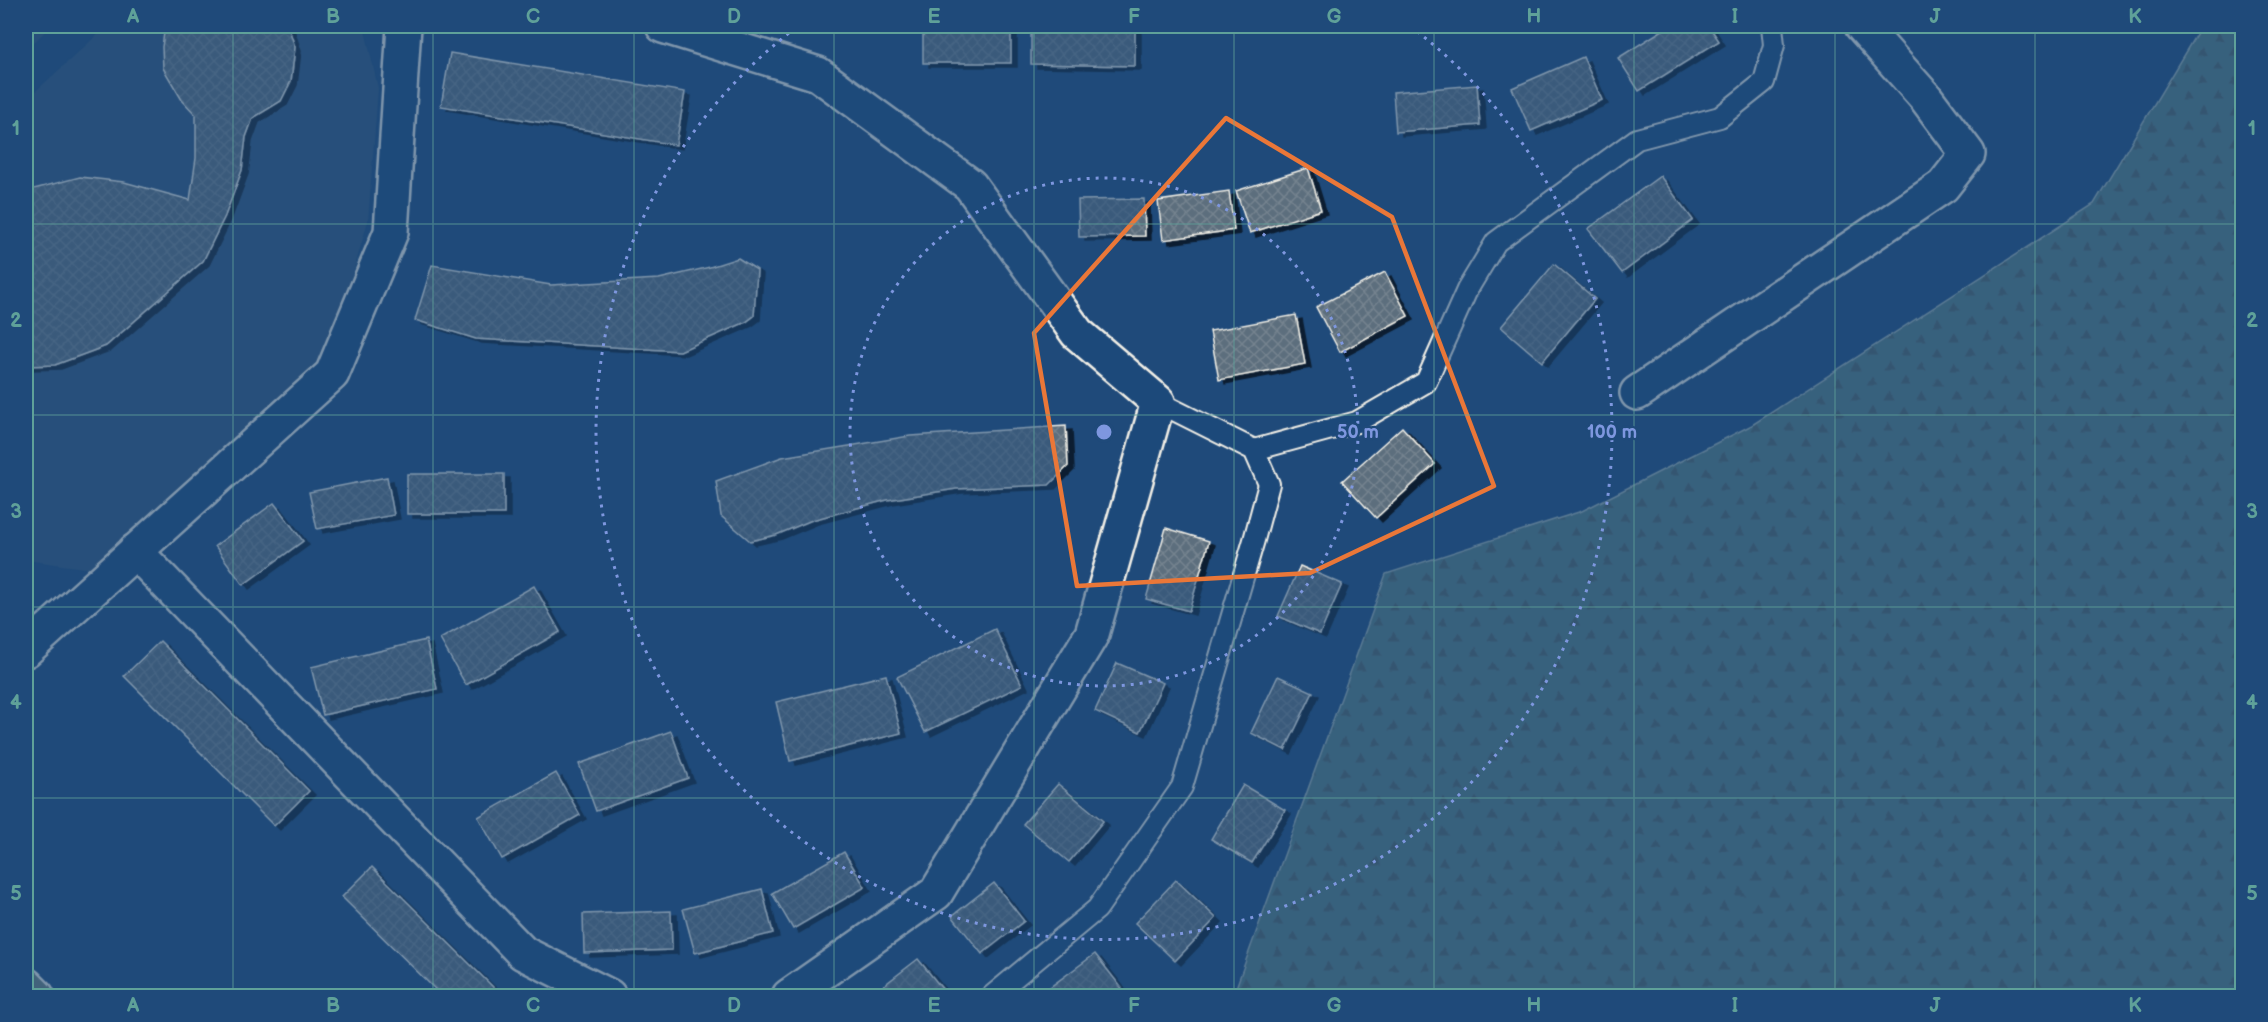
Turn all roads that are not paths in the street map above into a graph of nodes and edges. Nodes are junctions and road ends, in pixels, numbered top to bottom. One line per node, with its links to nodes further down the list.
1 (404, 26): 8 (street)
2 (663, 26): 6 (street)
3 (1772, 26): 7 (lane)
4 (1862, 26): 5 (street)
5 (1637, 393)
6 (1158, 402): 7 (lane); 13 (street)
7 (1254, 450): 14 (lane)
8 (135, 550): 9 (street); 12 (street)
9 (26, 650)
10 (26, 985): 11 (highway)
11 (37, 996)
12 (609, 996)
13 (789, 996)
14 (992, 996)

